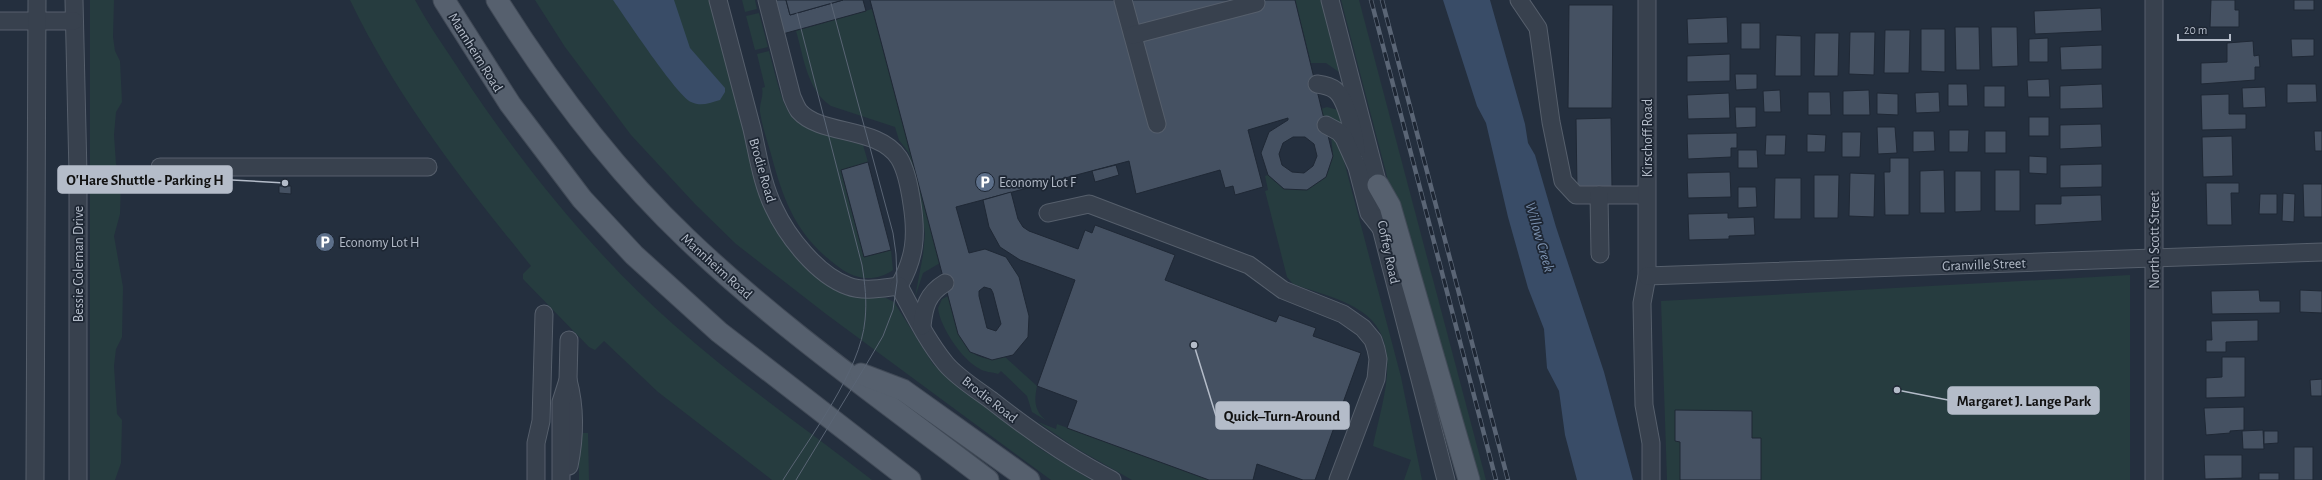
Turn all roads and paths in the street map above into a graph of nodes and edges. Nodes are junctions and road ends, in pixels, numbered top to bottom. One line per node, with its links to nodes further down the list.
1 (37, 0): 14 (street)
2 (74, 0): 15 (street, Bessie Coleman Drive)
3 (444, 0): 46 (main road, Mannheim Road)
4 (497, 0): 37 (main road, Mannheim Road)
5 (718, 0): 33 (street, Brodie Road)
6 (767, 0): 33 (street)
7 (1123, 0): 16 (street)
8 (1330, 0): 23 (street, Coffey Road)
9 (1519, 0): 24 (street)
10 (1647, 0): 25 (street, Kirschoff Road)
11 (2154, 0): 30 (street, North Scott Street)
12 (1256, 3): 16 (street)
13 (0, 22): 14 (street)
14 (37, 22): 15 (street); 40 (street)
15 (74, 22): 41 (street, Bessie Coleman Drive)
16 (1133, 36): 18 (street)
17 (1317, 84): 22 (street)
18 (1156, 124)
19 (1326, 125): 22 (street)
20 (160, 167): 21 (street)
21 (428, 167)
22 (1357, 167): 27 (street)
23 (1378, 184): 27 (street, Coffey Road); 52 (main road)
24 (1599, 195): 25 (street); 29 (street)
25 (1646, 195): 31 (street, Kirschoff Road)
26 (1048, 213): 50 (street)
27 (1381, 228): 51 (street, Coffey Road)
28 (2322, 252): 30 (street, Granville Street)
29 (1600, 254)
30 (2154, 258): 31 (street, Granville Street); 54 (street, North Scott Street)
31 (1647, 276): 53 (street, Kirschoff Road)
32 (945, 284): 35 (street)
33 (899, 286): 35 (street, Brodie Road)
34 (544, 314): 39 (street)
35 (922, 326): 49 (street, Brodie Road)
36 (569, 340): 38 (street)
37 (839, 366): 47 (main road, Mannheim Road); 48 (main road)
38 (568, 380): 44 (street); 45 (street)
39 (541, 421): 42 (street); 43 (street)
40 (35, 480)
41 (78, 480)
42 (536, 480)
43 (547, 480)
44 (561, 480)
45 (566, 480)
46 (910, 480)
47 (988, 480)
48 (1029, 480)
49 (1112, 480)
50 (1338, 480)
51 (1446, 480)
52 (1469, 480)
53 (1652, 480)
54 (2154, 480)

